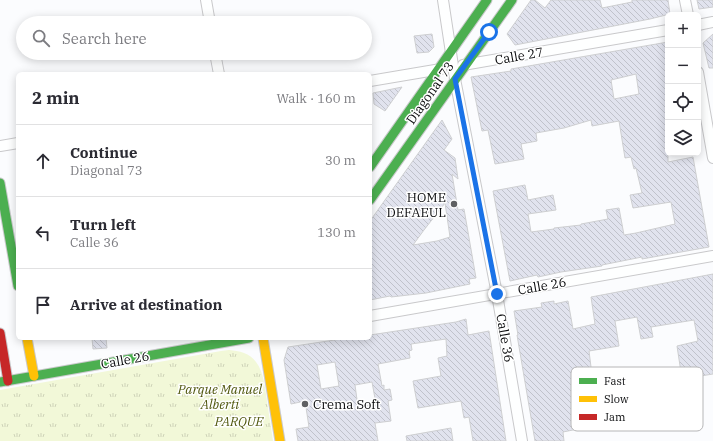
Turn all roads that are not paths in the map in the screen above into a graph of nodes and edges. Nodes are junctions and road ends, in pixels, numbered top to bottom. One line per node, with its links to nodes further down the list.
1 (206, 0): 7 (street)
2 (443, 0): 11 (street, Calle 36)
3 (487, 0): 11 (main road, Diagonal 73)
4 (512, 0): 13 (main road, Diagonal 73)
5 (685, 0): 6 (street)
6 (687, 12)
7 (209, 16)
8 (713, 22): 9 (street)
9 (701, 24)
10 (665, 31): 13 (street, Calle 27)
11 (451, 51): 14 (street, Calle 36); 15 (main road, Diagonal 73)
12 (216, 60): 16 (street)
13 (465, 65): 14 (street, Calle 27); 17 (main road, Diagonal 73)
14 (453, 67): 15 (street, Calle 27); 17 (street, Calle 36)
15 (439, 69): 18 (street, Calle 27); 23 (main road, Diagonal 73)
16 (219, 72)
17 (455, 79): 25 (main road, Diagonal 73); 28 (street, Calle 36)
18 (372, 81)
19 (700, 84): 22 (street)
20 (16, 143): 21 (street)
21 (0, 146)
22 (713, 158)
23 (372, 164)
24 (0, 183): 27 (main road)
25 (372, 197)
26 (713, 256): 28 (street, Calle 26)
27 (16, 275)
28 (497, 294): 29 (street, Calle 26); 39 (street, Calle 36)
29 (372, 316)
30 (0, 333): 37 (main road)
31 (27, 340): 36 (main road)
32 (238, 340): 36 (main road, Calle 26)
33 (264, 340): 35 (main road)
34 (272, 340): 35 (main road)
35 (266, 349): 38 (main road)
36 (34, 376): 37 (main road, Calle 26)
37 (4, 381)
38 (280, 441)
39 (522, 441)

